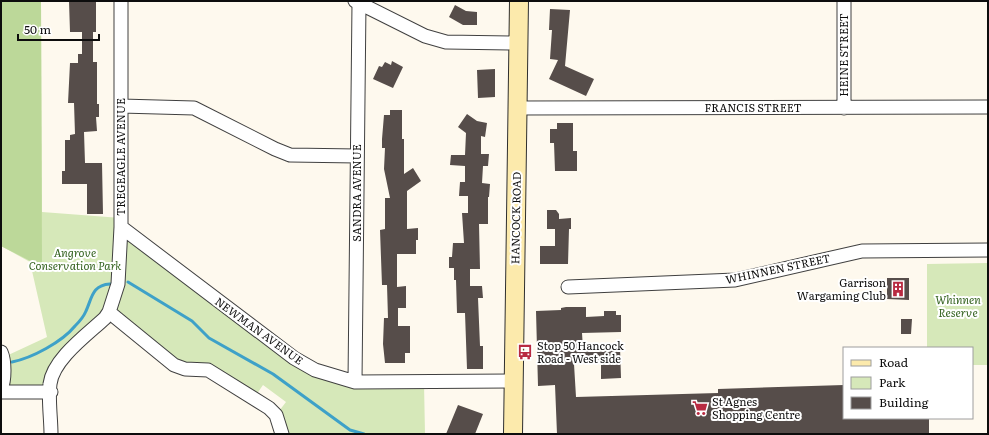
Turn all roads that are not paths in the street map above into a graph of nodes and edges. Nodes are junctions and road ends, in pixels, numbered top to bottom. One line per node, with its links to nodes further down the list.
1 (121, 1): 6 (street, TREGEAGLE AVENUE)
2 (519, 1): 5 (main road, HANCOCK ROAD)
3 (844, 1): 9 (street, HEINE STREET)
4 (357, 2): 5 (street); 10 (street, SANDRA AVENUE)
5 (518, 43): 8 (main road, HANCOCK ROAD)
6 (121, 106): 10 (street); 11 (street, TREGEAGLE AVENUE)
7 (988, 107): 9 (street, FRANCIS STREET)
8 (518, 108): 9 (street, FRANCIS STREET); 16 (main road, HANCOCK ROAD)
9 (844, 108)
10 (357, 156): 17 (street, SANDRA AVENUE)
11 (121, 227): 14 (street, TREGEAGLE AVENUE); 17 (street, NEWMAN AVENUE)
12 (988, 250): 13 (street, WHINNEN STREET)
13 (568, 287)
14 (109, 312): 20 (street, TREGEAGLE AVENUE); 22 (street)
15 (1, 352): 18 (street)
16 (514, 381): 17 (street, NEWMAN AVENUE); 23 (main road, HANCOCK ROAD)
17 (356, 382)
18 (1, 389)
19 (1, 392): 20 (street)
20 (51, 392): 21 (street, TREGEAGLE AVENUE)
21 (51, 434)
22 (282, 434)
23 (513, 434)

